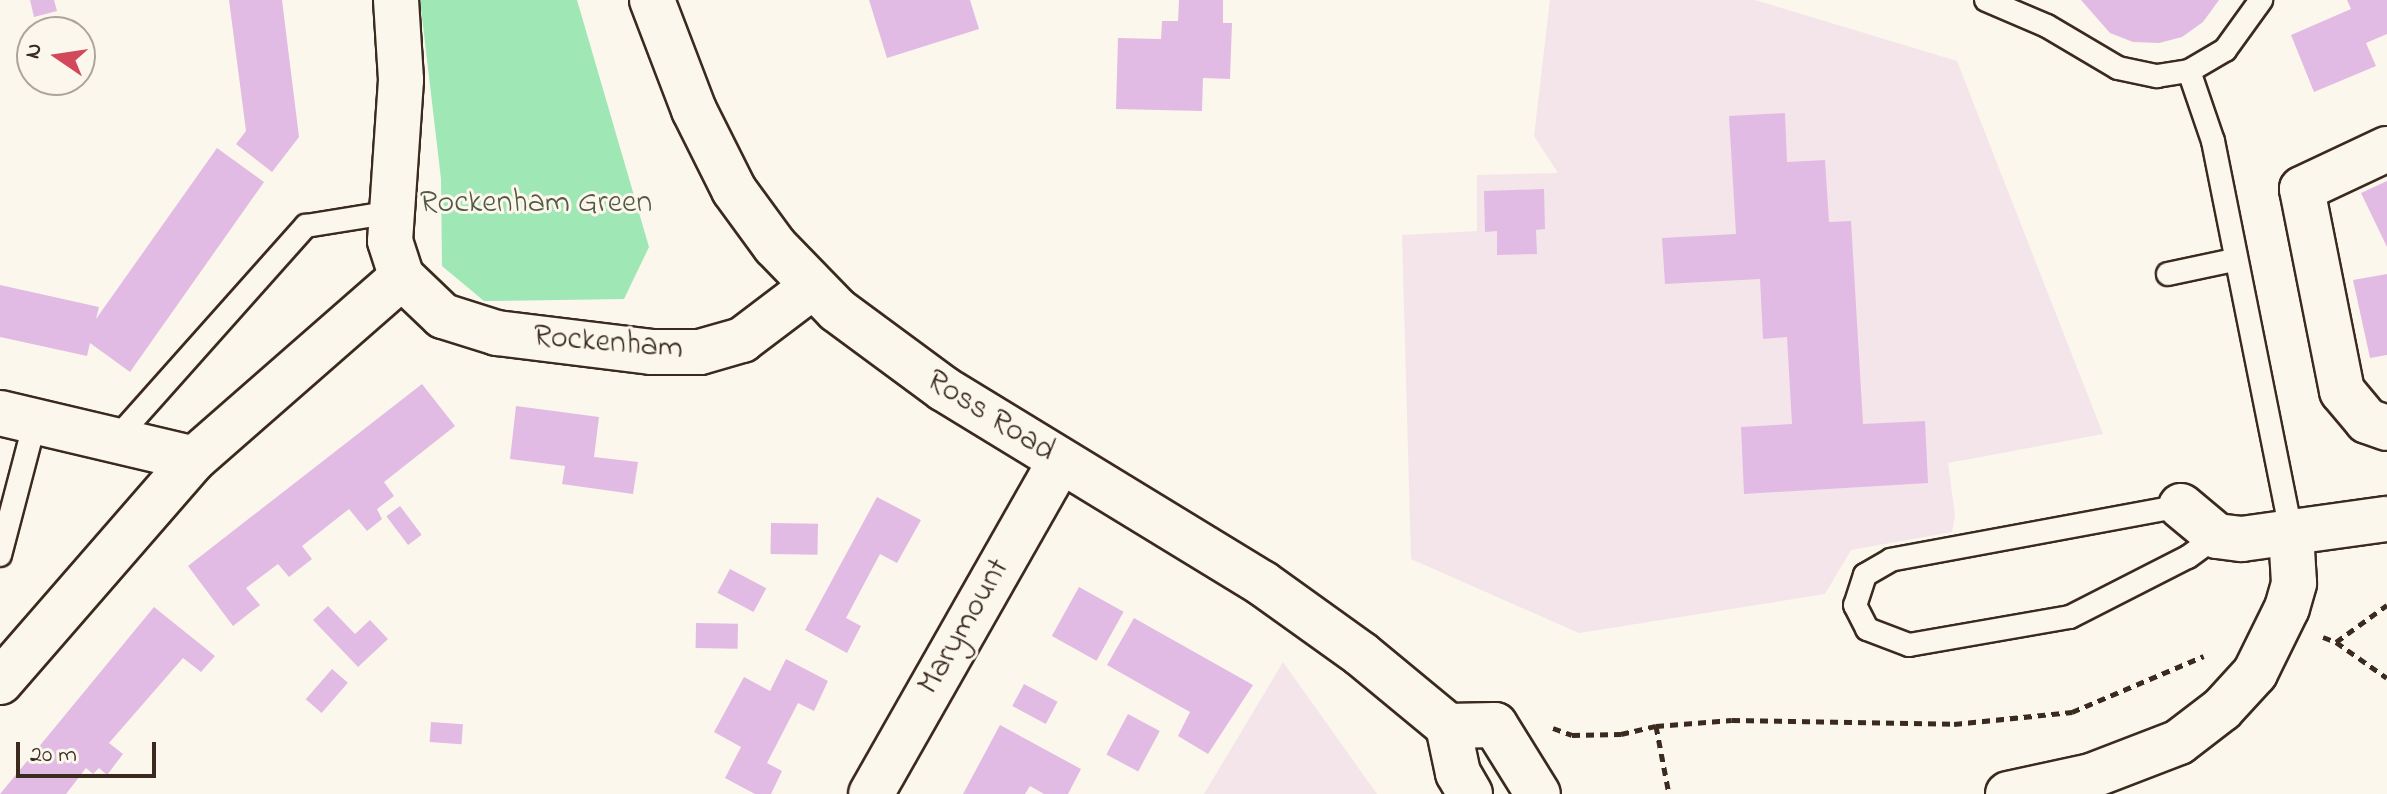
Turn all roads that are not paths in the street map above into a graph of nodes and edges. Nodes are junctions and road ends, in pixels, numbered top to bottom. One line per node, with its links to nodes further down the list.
1 (396, 0): 7 (street, Rockenham)
2 (652, 0): 11 (street, Ross Road)
3 (1986, 0): 5 (lane)
4 (2261, 0): 5 (lane)
5 (2189, 71): 8 (lane)
6 (2387, 149): 13 (street)
7 (392, 212): 10 (street, Rockenham); 14 (lane)
8 (2234, 260): 9 (lane); 19 (lane)
9 (2168, 274)
10 (402, 277): 11 (street, Rockenham); 15 (street)
11 (812, 287): 16 (street, Ross Road)
12 (17, 417): 14 (street); 21 (lane)
13 (2387, 428)
14 (115, 440): 15 (street)
15 (194, 459): 22 (street)
16 (1060, 461): 23 (street, Ross Road); 24 (street, Marymount)
17 (2181, 506): 20 (street); 20 (lane)
18 (2387, 519): 19 (street)
19 (2291, 533): 20 (street); 27 (street)
20 (2217, 536)
21 (0, 555)
22 (2, 675)
23 (1448, 726): 25 (street); 26 (street)
24 (871, 794)
25 (1470, 794)
26 (1538, 794)
27 (2008, 794)

